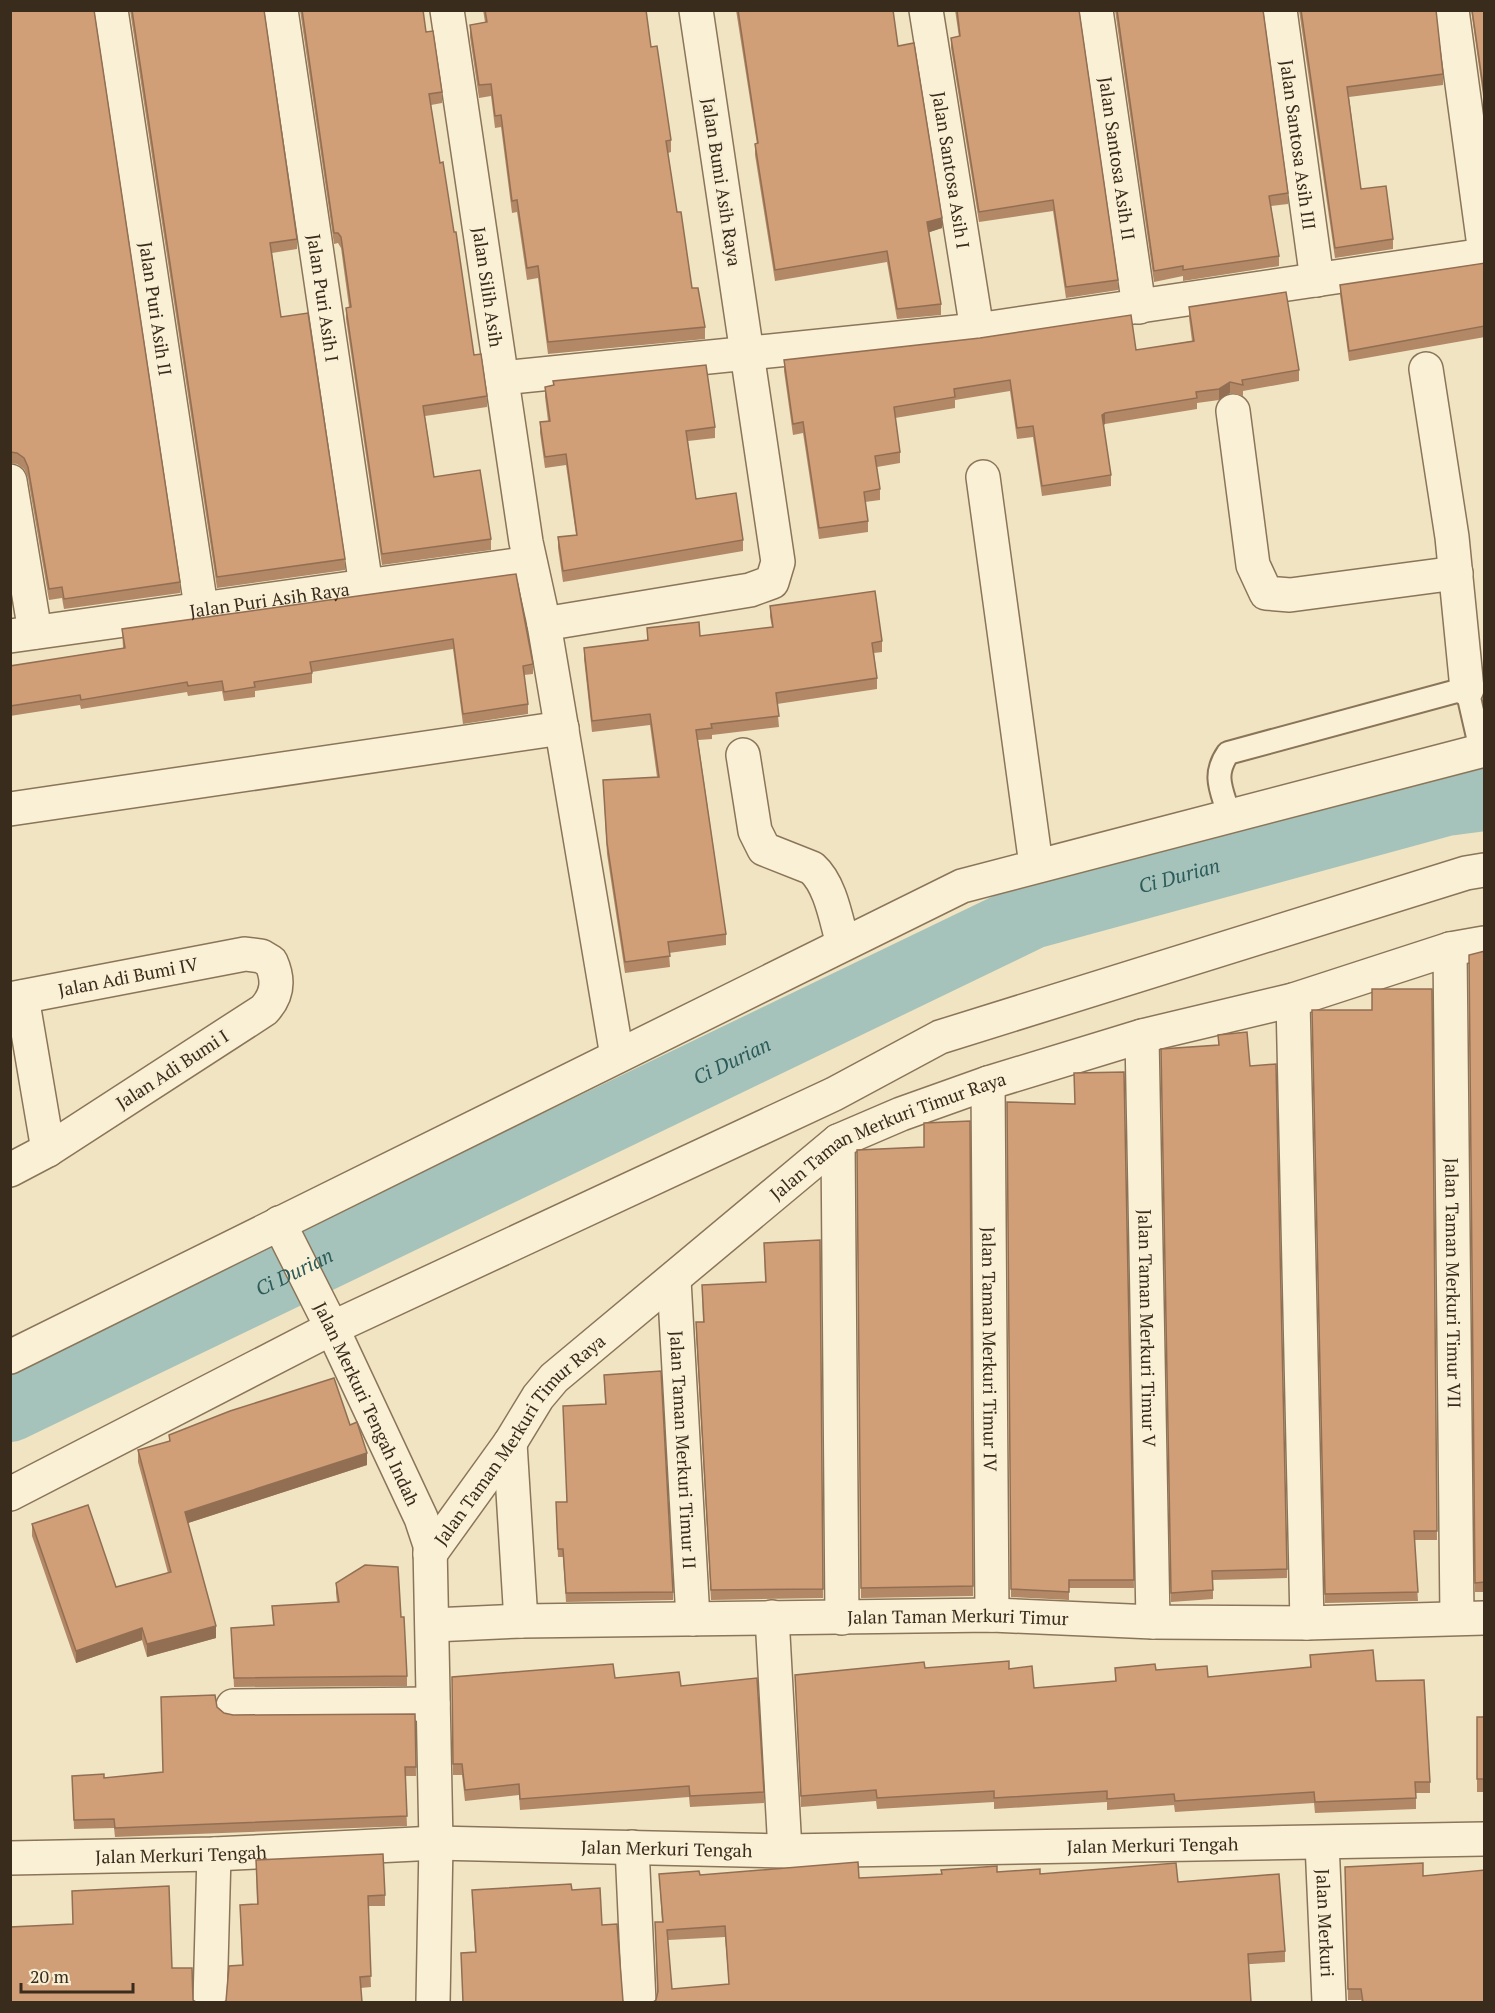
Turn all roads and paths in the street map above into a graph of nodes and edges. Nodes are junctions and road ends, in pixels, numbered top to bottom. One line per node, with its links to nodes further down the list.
1 (111, 10): 23 (street, Jalan Puri Asih II)
2 (281, 10): 22 (street, Jalan Puri Asih I)
3 (447, 10): 16 (street, Jalan Silih Asih)
4 (696, 10): 14 (street, Jalan Bumi Asih Raya)
5 (926, 10): 13 (street, Jalan Santosa Asih I)
6 (1096, 10): 12 (street, Jalan Santosa Asih II)
7 (1280, 10): 11 (street, Jalan Santosa Asih III)
8 (1452, 10): 9 (street)
9 (1485, 246)
10 (1485, 255): 11 (street)
11 (1317, 279): 12 (street)
12 (1139, 307): 13 (street)
13 (977, 330): 14 (street)
14 (748, 353): 16 (street); 24 (street, Jalan Bumi Asih Raya)
15 (1426, 369): 21 (street)
16 (502, 378): 20 (street, Jalan Silih Asih)
17 (1233, 411): 21 (street)
18 (983, 477): 32 (street)
19 (10, 481): 25 (street)
20 (530, 563): 22 (street, Jalan Puri Asih Raya); 24 (street, Jalan Silih Asih)
21 (1455, 573): 26 (street)
22 (366, 586): 23 (street, Jalan Puri Asih Raya)
23 (201, 607): 25 (street, Jalan Puri Asih Raya)
24 (544, 624): 27 (street, Jalan Silih Asih)
25 (23, 634)
26 (1467, 689): 28 (lane); 31 (lane)
27 (562, 728): 30 (street); 41 (street, Jalan Silih Asih)
28 (1483, 750): 31 (street)
29 (743, 755): 35 (street)
30 (10, 809)
31 (1229, 815): 32 (street)
32 (1036, 865): 35 (street)
33 (1485, 870): 48 (street)
34 (1485, 943): 36 (street, Jalan Taman Merkuri Timur Raya)
35 (843, 944): 41 (street)
36 (1450, 949): 39 (street, Jalan Taman Merkuri Timur Raya); 56 (street, Jalan Taman Merkuri Timur VII)
37 (245, 954): 38 (street, Jalan Adi Bumi IV); 44 (street, Jalan Adi Bumi I)
38 (16, 998): 44 (street)
39 (1293, 1000): 40 (street, Jalan Taman Merkuri Timur Raya); 60 (street)
40 (1142, 1036): 42 (street, Jalan Taman Merkuri Timur Raya); 59 (street, Jalan Taman Merkuri Timur V)
41 (617, 1056): 46 (street)
42 (988, 1083): 43 (street, Jalan Taman Merkuri Timur Raya); 53 (street, Jalan Taman Merkuri Timur IV)
43 (838, 1141): 47 (street, Jalan Taman Merkuri Timur Raya); 55 (street)
44 (48, 1150): 45 (street, Jalan Adi Bumi I)
45 (10, 1170)
46 (279, 1223): 48 (street, Jalan Merkuri Tengah Indah); 49 (street)
47 (674, 1280): 50 (street, Jalan Taman Merkuri Timur Raya); 57 (street, Jalan Taman Merkuri Timur II)
48 (329, 1322): 51 (street); 52 (street, Jalan Merkuri Tengah Indah)
49 (10, 1357)
50 (510, 1443): 52 (street, Jalan Taman Merkuri Timur Raya); 58 (street)
51 (10, 1494)
52 (430, 1554): 61 (street, Jalan Merkuri Tengah Indah)
53 (992, 1615): 55 (street, Jalan Taman Merkuri Timur); 59 (street, Jalan Taman Merkuri Timur)
54 (772, 1617): 55 (street, Jalan Taman Merkuri Timur); 57 (street, Jalan Taman Merkuri Timur); 68 (street)
55 (842, 1618)
56 (1471, 1618): 60 (street, Jalan Taman Merkuri Timur)
57 (693, 1619): 58 (street, Jalan Taman Merkuri Timur)
58 (521, 1621): 61 (street, Jalan Taman Merkuri Timur)
59 (1153, 1622): 60 (street, Jalan Taman Merkuri Timur)
60 (1307, 1623)
61 (433, 1625): 62 (street, Jalan Merkuri Tengah Indah)
62 (433, 1704): 63 (street); 65 (street, Jalan Merkuri Tengah Indah)
63 (233, 1706)
64 (1485, 1839): 66 (street, Jalan Merkuri Tengah)
65 (436, 1843): 67 (street, Jalan Merkuri Tengah); 69 (street, Jalan Merkuri Tengah); 72 (street, Jalan Merkuri Tengah Indah)
66 (1322, 1843): 68 (street, Jalan Merkuri Tengah); 74 (street, Jalan Merkuri)
67 (632, 1847): 68 (street, Jalan Merkuri Tengah); 73 (street)
68 (785, 1851)
69 (214, 1854): 70 (street, Jalan Merkuri Tengah); 71 (street)
70 (10, 1858)
71 (210, 2002)
72 (433, 2002)
73 (639, 2002)
74 (1329, 2002)

